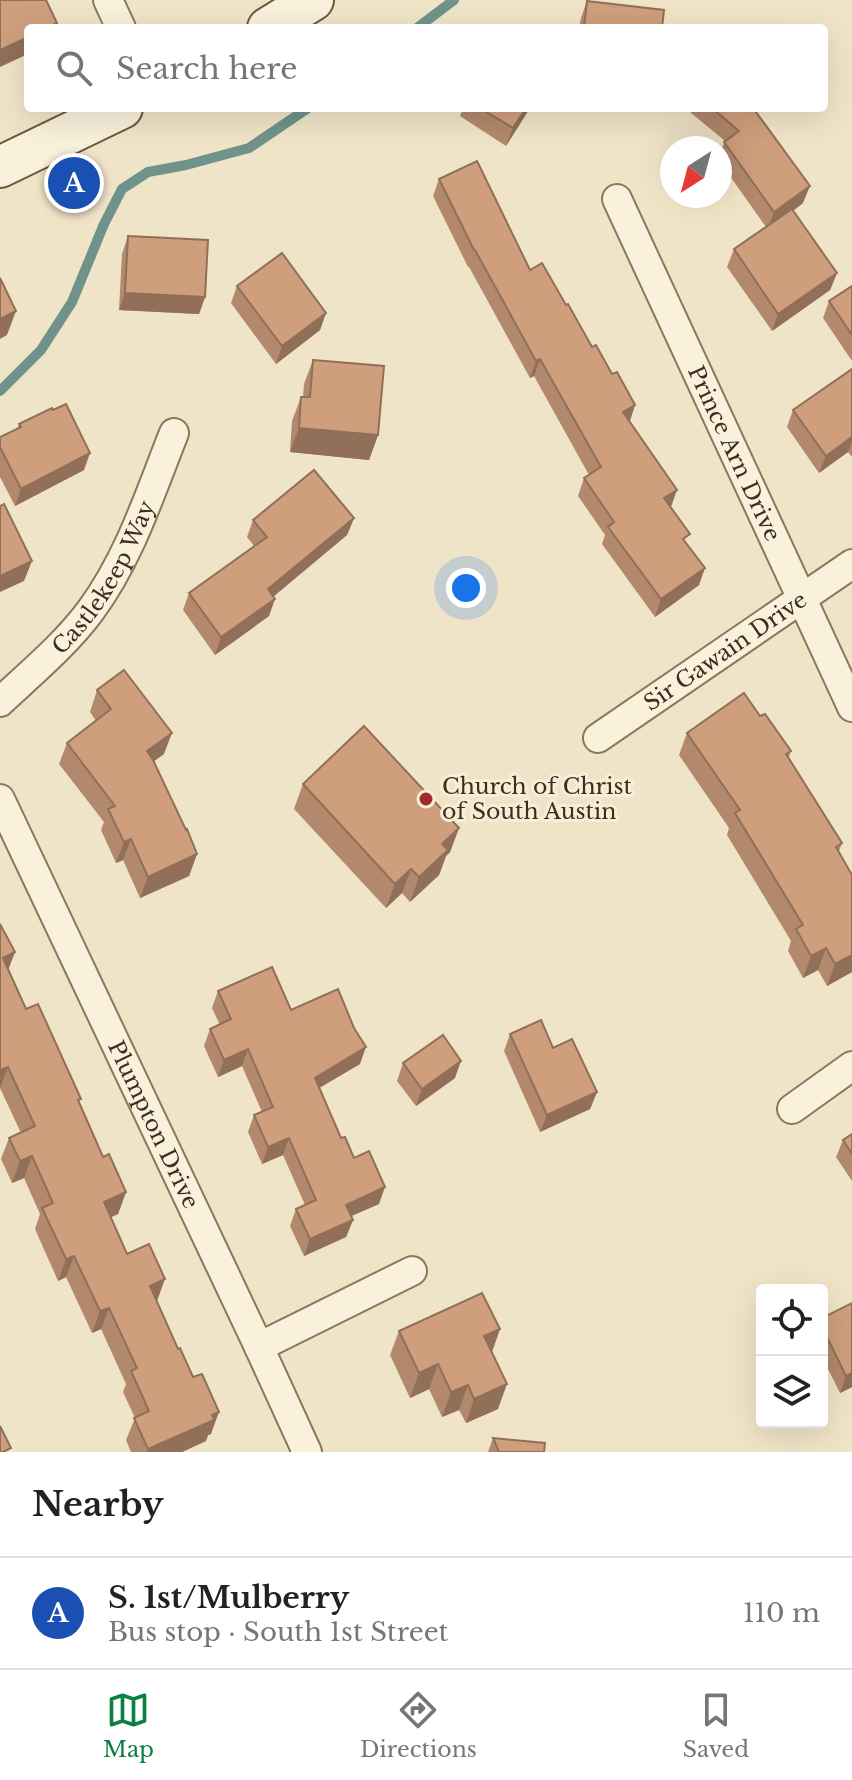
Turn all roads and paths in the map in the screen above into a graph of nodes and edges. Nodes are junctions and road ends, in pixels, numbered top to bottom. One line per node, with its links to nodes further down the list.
1 (108, 0): 3 (street)
2 (313, 0): 4 (main road)
3 (119, 24)
4 (274, 24)
5 (114, 112): 6 (main road)
6 (0, 167)
7 (617, 199): 10 (street, Prince Arn Drive)
8 (174, 433): 11 (street, Castlekeep Way)
9 (852, 564): 10 (street, Sir Gawain Drive)
10 (801, 599): 12 (street, Prince Arn Drive); 13 (street, Sir Gawain Drive)
11 (0, 702)
12 (852, 707)
13 (598, 738)
14 (0, 799): 18 (street, Plumpton Drive)
15 (852, 1066): 16 (street)
16 (792, 1109)
17 (412, 1271): 18 (street)
18 (259, 1347): 19 (street, Plumpton Drive)
19 (307, 1452)

